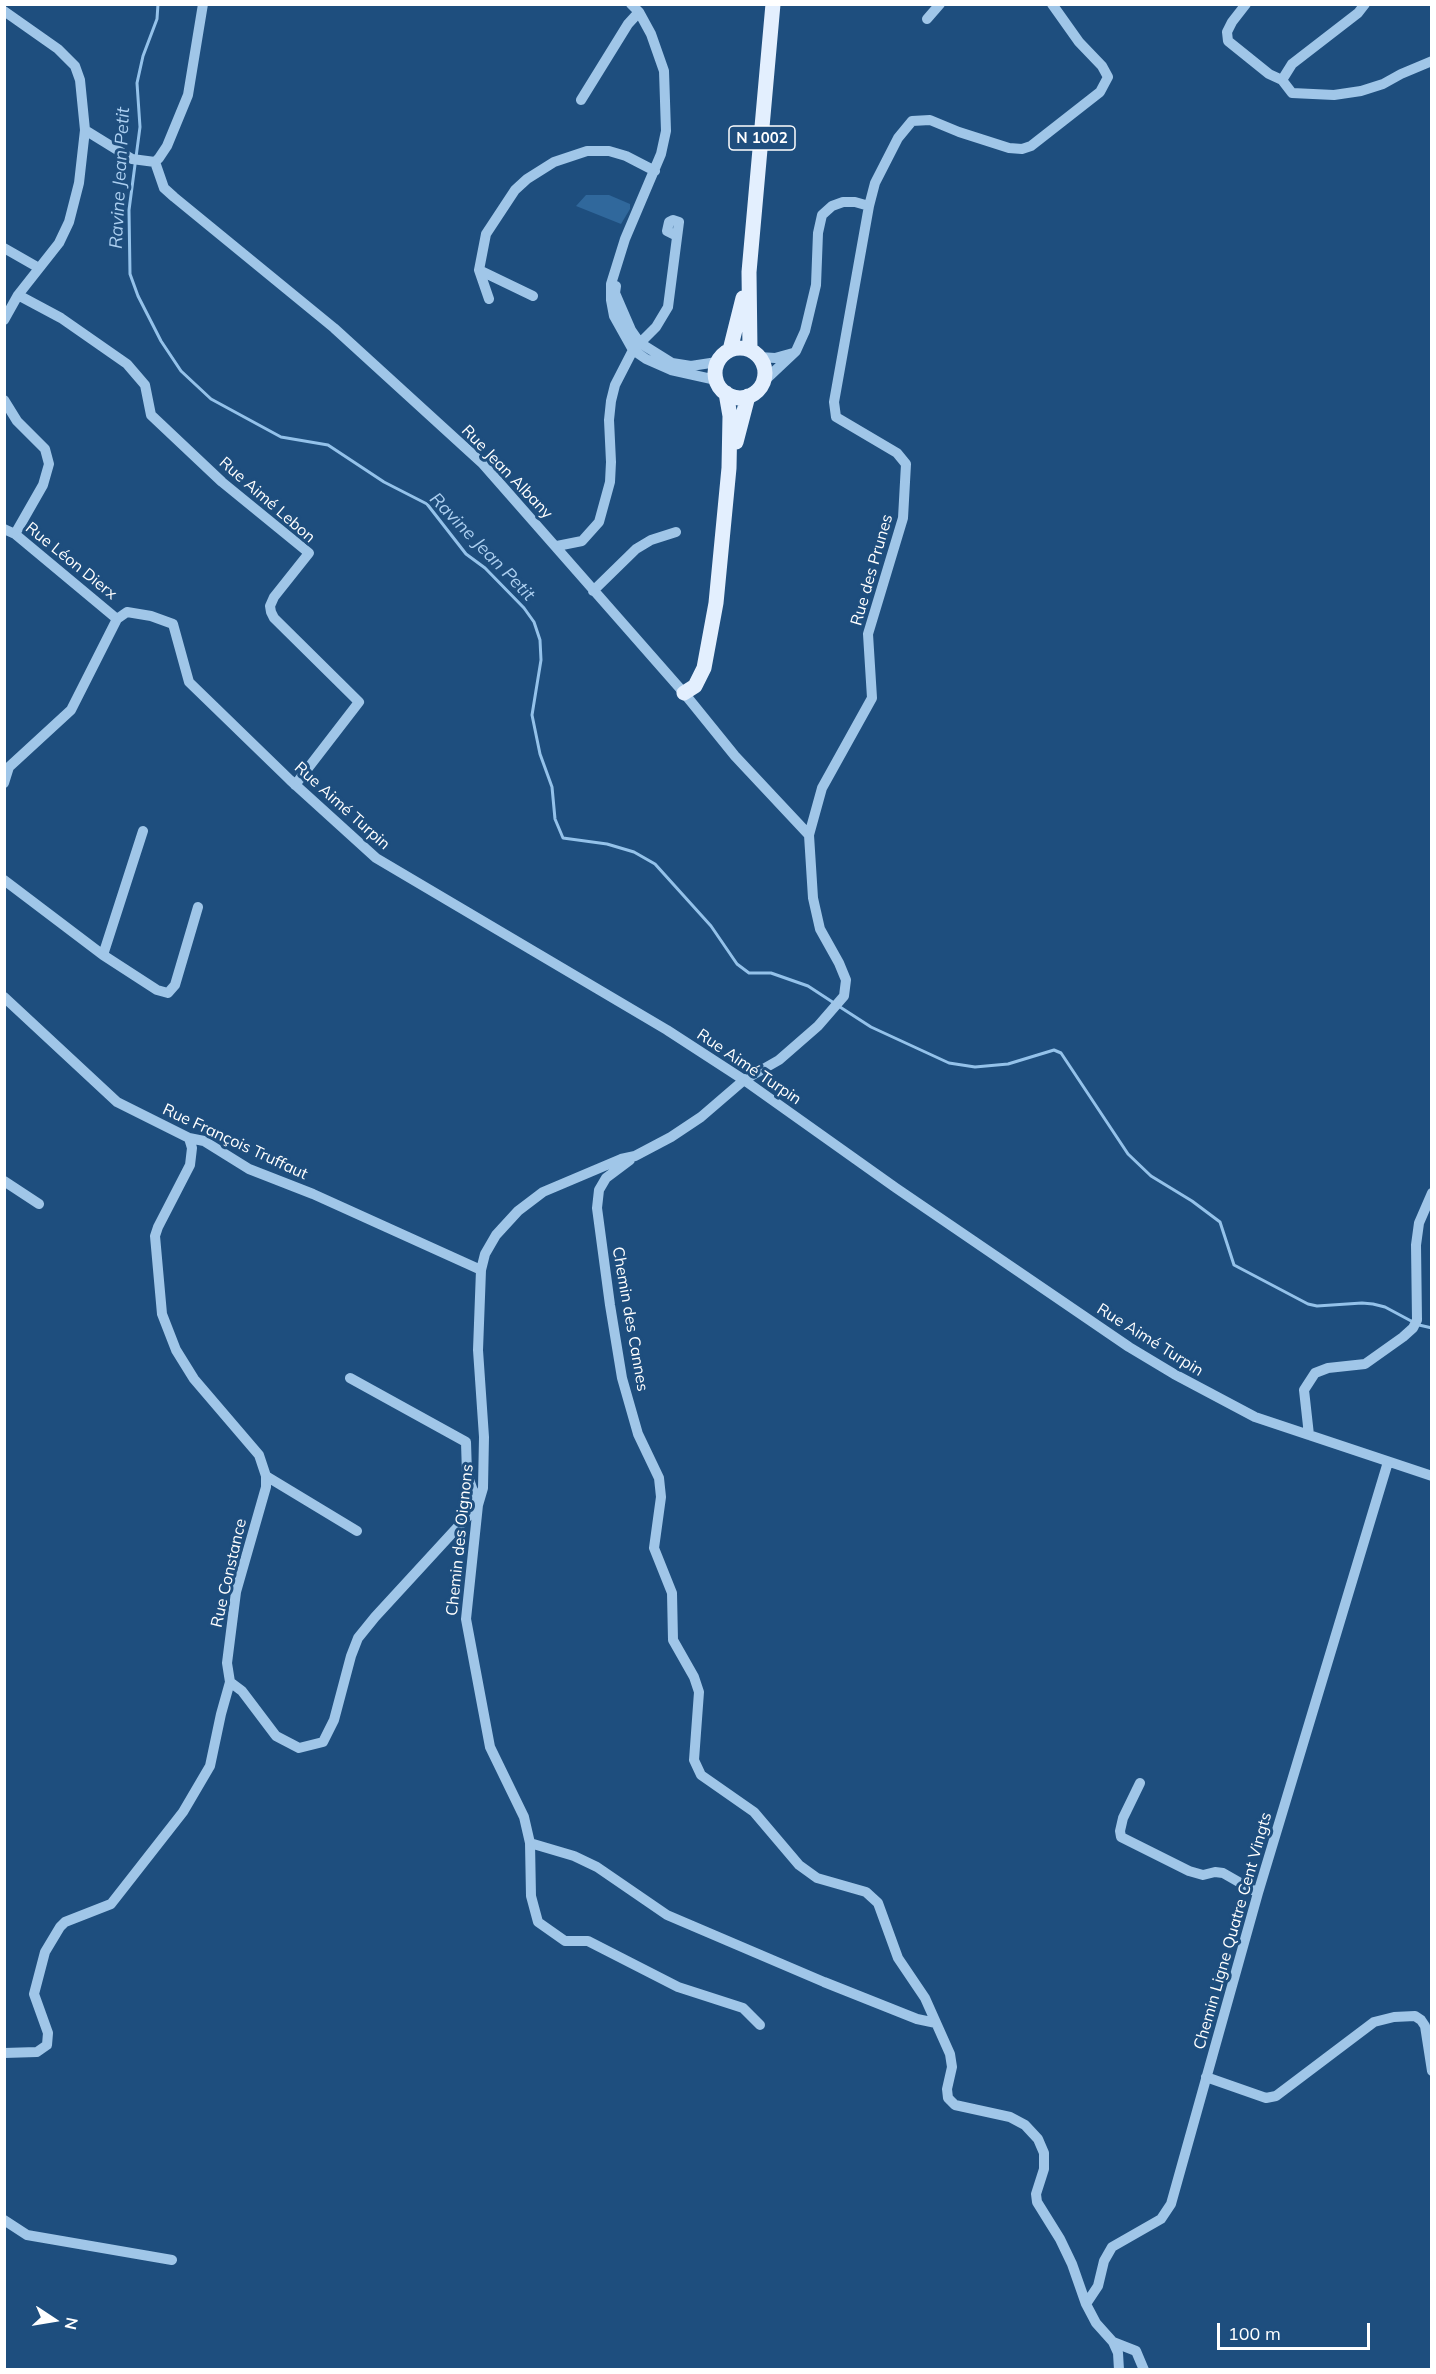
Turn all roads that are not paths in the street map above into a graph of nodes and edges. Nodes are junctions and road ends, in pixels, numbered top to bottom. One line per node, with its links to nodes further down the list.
1 (203, 4): 14 (street)
2 (773, 4): 21 (main road, N 1002)
3 (940, 4): 9 (street)
4 (1052, 4): 16 (street, Rue des Prunes)
5 (1246, 4): 11 (street)
6 (1365, 4): 11 (street)
7 (635, 8): 12 (street); 15 (street)
8 (4, 11): 13 (street)
9 (927, 19)
10 (1431, 62): 11 (street)
11 (1282, 80)
12 (581, 100)
13 (85, 130): 14 (street); 19 (street)
14 (151, 162): 39 (street, Rue Jean Albany)
15 (655, 171): 20 (street); 26 (street)
16 (869, 207): 28 (street); 46 (street, Rue des Prunes)
17 (677, 236): 26 (street)
18 (4, 248): 19 (street)
19 (39, 268): 22 (street)
20 (479, 270): 23 (street); 24 (street)
21 (749, 272): 27 (main road, N 1002); 29 (main road, N 1002)
22 (18, 295): 25 (street); 44 (street, Rue Aimé Lebon)
23 (533, 296)
24 (489, 299)
25 (5, 317)
26 (636, 346): 30 (street); 31 (street); 39 (street)
27 (730, 350): 29 (main road); 30 (main road)
28 (796, 351): 29 (street); 32 (street)
29 (754, 353): 32 (main road)
30 (717, 362): 31 (main road)
31 (716, 380): 33 (main road)
32 (762, 383): 34 (main road)
33 (726, 393): 34 (main road); 36 (main road)
34 (748, 396): 36 (main road)
35 (4, 400): 37 (street)
36 (729, 468): 42 (main road)
37 (10, 532): 41 (street, Rue Léon Dierx)
38 (676, 532): 40 (street)
39 (557, 546): 40 (street, Rue Jean Albany)
40 (594, 591): 42 (street, Rue Jean Albany)
41 (117, 619): 43 (street); 44 (street, Rue Aimé Turpin)
42 (684, 693): 46 (street, Rue Jean Albany)
43 (4, 783)
44 (295, 785): 51 (street, Rue Aimé Turpin)
45 (143, 831): 49 (street)
46 (809, 835): 51 (street, Rue des Prunes)
47 (4, 880): 49 (street)
48 (198, 907): 49 (street)
49 (103, 956)
50 (4, 997): 52 (street, Rue François Truffaut)
51 (744, 1080): 53 (street, Chemin des Oignons); 59 (street, Rue Aimé Turpin)
52 (189, 1138): 57 (street, Rue François Truffaut); 61 (street)
53 (635, 1156): 57 (street, Chemin des Oignons); 69 (street, Chemin des Cannes)
54 (4, 1181): 56 (street)
55 (1431, 1193): 59 (street)
56 (39, 1204)
57 (482, 1270): 63 (street, Chemin des Oignons)
58 (350, 1378): 63 (street)
59 (1309, 1436): 60 (street, Rue Aimé Turpin)
60 (1388, 1462): 62 (street, Rue Aimé Turpin); 68 (street, Chemin Ligne Quatre Cent Vingts)
61 (266, 1476): 64 (street); 65 (street, Rue Constance)
62 (1431, 1476)
63 (478, 1505): 65 (street); 67 (street, Chemin des Oignons)
64 (357, 1530)
65 (230, 1682): 71 (street, Rue Constance)
66 (1140, 1783): 68 (street)
67 (530, 1843): 69 (street); 70 (street, Chemin des Oignons)
68 (1258, 1893): 73 (street, Chemin Ligne Quatre Cent Vingts)
69 (936, 2023): 76 (street, Chemin des Cannes)
70 (760, 2025)
71 (4, 2053)
72 (1431, 2071): 73 (street)
73 (1206, 2077): 76 (street, Chemin Ligne Quatre Cent Vingts)
74 (4, 2220): 75 (street)
75 (172, 2260)
76 (1086, 2304): 77 (street)
77 (1113, 2342): 78 (street); 79 (street)
78 (1119, 2370)
79 (1144, 2370)

